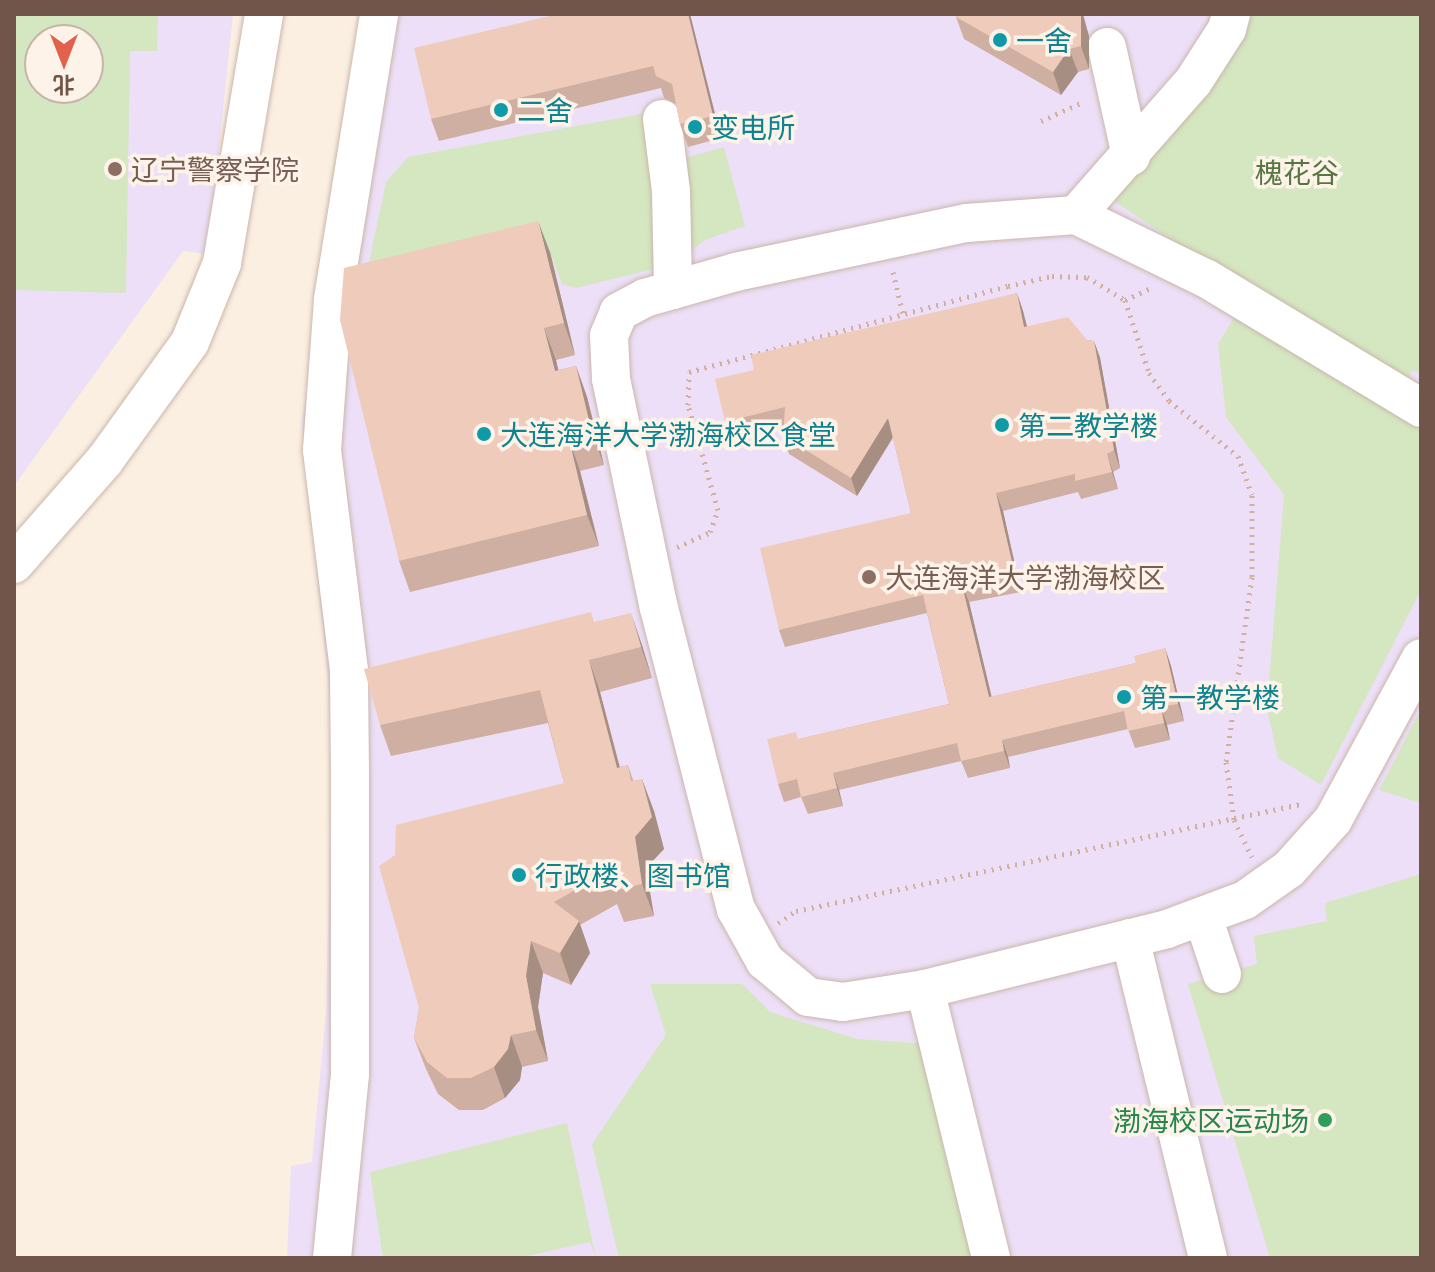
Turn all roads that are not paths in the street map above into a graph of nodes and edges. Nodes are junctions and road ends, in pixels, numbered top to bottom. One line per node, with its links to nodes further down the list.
1 (264, 14): 10 (street)
2 (379, 14): 16 (street)
3 (1231, 14): 6 (street)
4 (1107, 47): 6 (street)
5 (662, 119): 8 (street)
6 (1131, 156): 7 (street)
7 (1076, 215): 8 (street); 9 (street)
8 (673, 290): 15 (street)
9 (1419, 406)
10 (14, 564)
11 (1421, 658): 12 (street)
12 (1203, 917): 13 (street); 14 (street)
13 (1130, 938): 15 (street); 18 (street)
14 (1222, 974)
15 (925, 989): 17 (street)
16 (332, 1258)
17 (991, 1258)
18 (1208, 1258)

